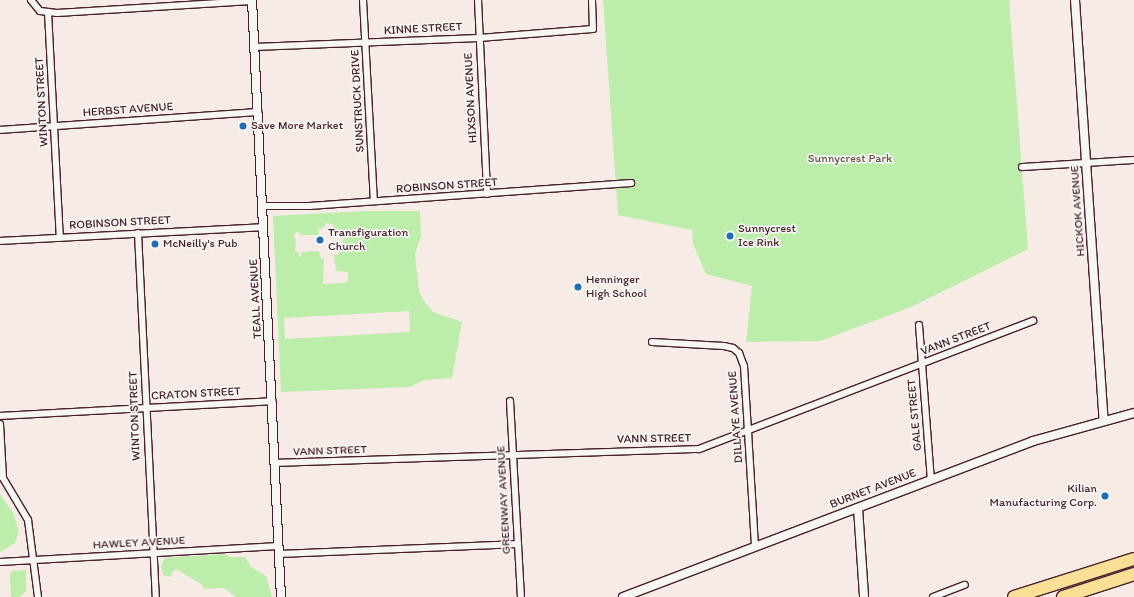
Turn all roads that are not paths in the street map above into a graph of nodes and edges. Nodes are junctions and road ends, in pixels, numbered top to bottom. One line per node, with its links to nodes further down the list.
1 (31, 0): 7 (street)
2 (363, 0): 9 (street, SUNSTRUCK DRIVE)
3 (478, 0): 8 (street, HIXSON AVENUE)
4 (592, 0): 8 (street, KINNE STREET)
5 (1075, 0): 15 (street, HICKOK AVENUE)
6 (252, 1): 7 (street); 10 (street, TEALL AVENUE)
7 (48, 12): 12 (street, WINTON STREET)
8 (479, 38): 9 (street, KINNE STREET); 18 (street, HIXSON AVENUE)
9 (366, 43): 10 (street, KINNE STREET); 19 (street, SUNSTRUCK DRIVE)
10 (254, 47): 11 (street, TEALL AVENUE)
11 (258, 112): 12 (street, HERBST AVENUE); 20 (street, TEALL AVENUE)
12 (54, 126): 13 (street, HERBST AVENUE); 23 (street, WINTON STREET)
13 (0, 130)
14 (1134, 160): 15 (street)
15 (1086, 163): 16 (street); 34 (street, HICKOK AVENUE)
16 (1022, 167)
17 (631, 183): 18 (street, ROBINSON STREET)
18 (488, 194): 19 (street, ROBINSON STREET)
19 (374, 201): 20 (street, ROBINSON STREET)
20 (263, 206): 21 (street, TEALL AVENUE)
21 (264, 227): 22 (street, ROBINSON STREET); 29 (street, TEALL AVENUE)
22 (138, 233): 23 (street, ROBINSON STREET); 31 (street, WINTON STREET)
23 (60, 238): 24 (street, ROBINSON STREET)
24 (0, 241)
25 (1033, 321): 28 (street, VANN STREET)
26 (919, 325): 28 (street, GALE STREET)
27 (652, 342): 36 (street, DILLAYE AVENUE)
28 (922, 364): 36 (street, VANN STREET); 39 (street, GALE STREET)
29 (273, 401): 31 (street, CRATON STREET); 38 (street, TEALL AVENUE)
30 (510, 401): 37 (street, GREENWAY AVENUE)
31 (146, 407): 33 (street, CRATON STREET); 44 (street, WINTON STREET)
32 (1134, 413): 34 (street, BURNET AVENUE)
33 (0, 416)
34 (1104, 421): 39 (street, BURNET AVENUE)
35 (0, 424): 46 (street)
36 (748, 428): 37 (street, VANN STREET); 42 (street, DILLAYE AVENUE)
37 (513, 455): 38 (street, VANN STREET); 41 (street, GREENWAY AVENUE)
38 (276, 463): 43 (street, TEALL AVENUE)
39 (931, 480): 40 (street, BURNET AVENUE)
40 (858, 508): 42 (street, BURNET AVENUE); 55 (street)
41 (518, 544): 43 (street, HAWLEY AVENUE); 53 (street, GREENWAY AVENUE)
42 (755, 546): 54 (street, BURNET AVENUE)
43 (279, 550): 44 (street, HAWLEY AVENUE); 52 (street, TEALL AVENUE)
44 (154, 553): 46 (street, HAWLEY AVENUE); 51 (street, WINTON STREET)
45 (1134, 559): 57 (highway)
46 (35, 561): 47 (street, HAWLEY AVENUE); 50 (street)
47 (0, 562)
48 (1134, 574): 58 (highway)
49 (965, 585): 56 (street)
50 (38, 597)
51 (156, 597)
52 (282, 597)
53 (520, 597)
54 (623, 597)
55 (864, 597)
56 (933, 597)
57 (1014, 597)
58 (1063, 597)

